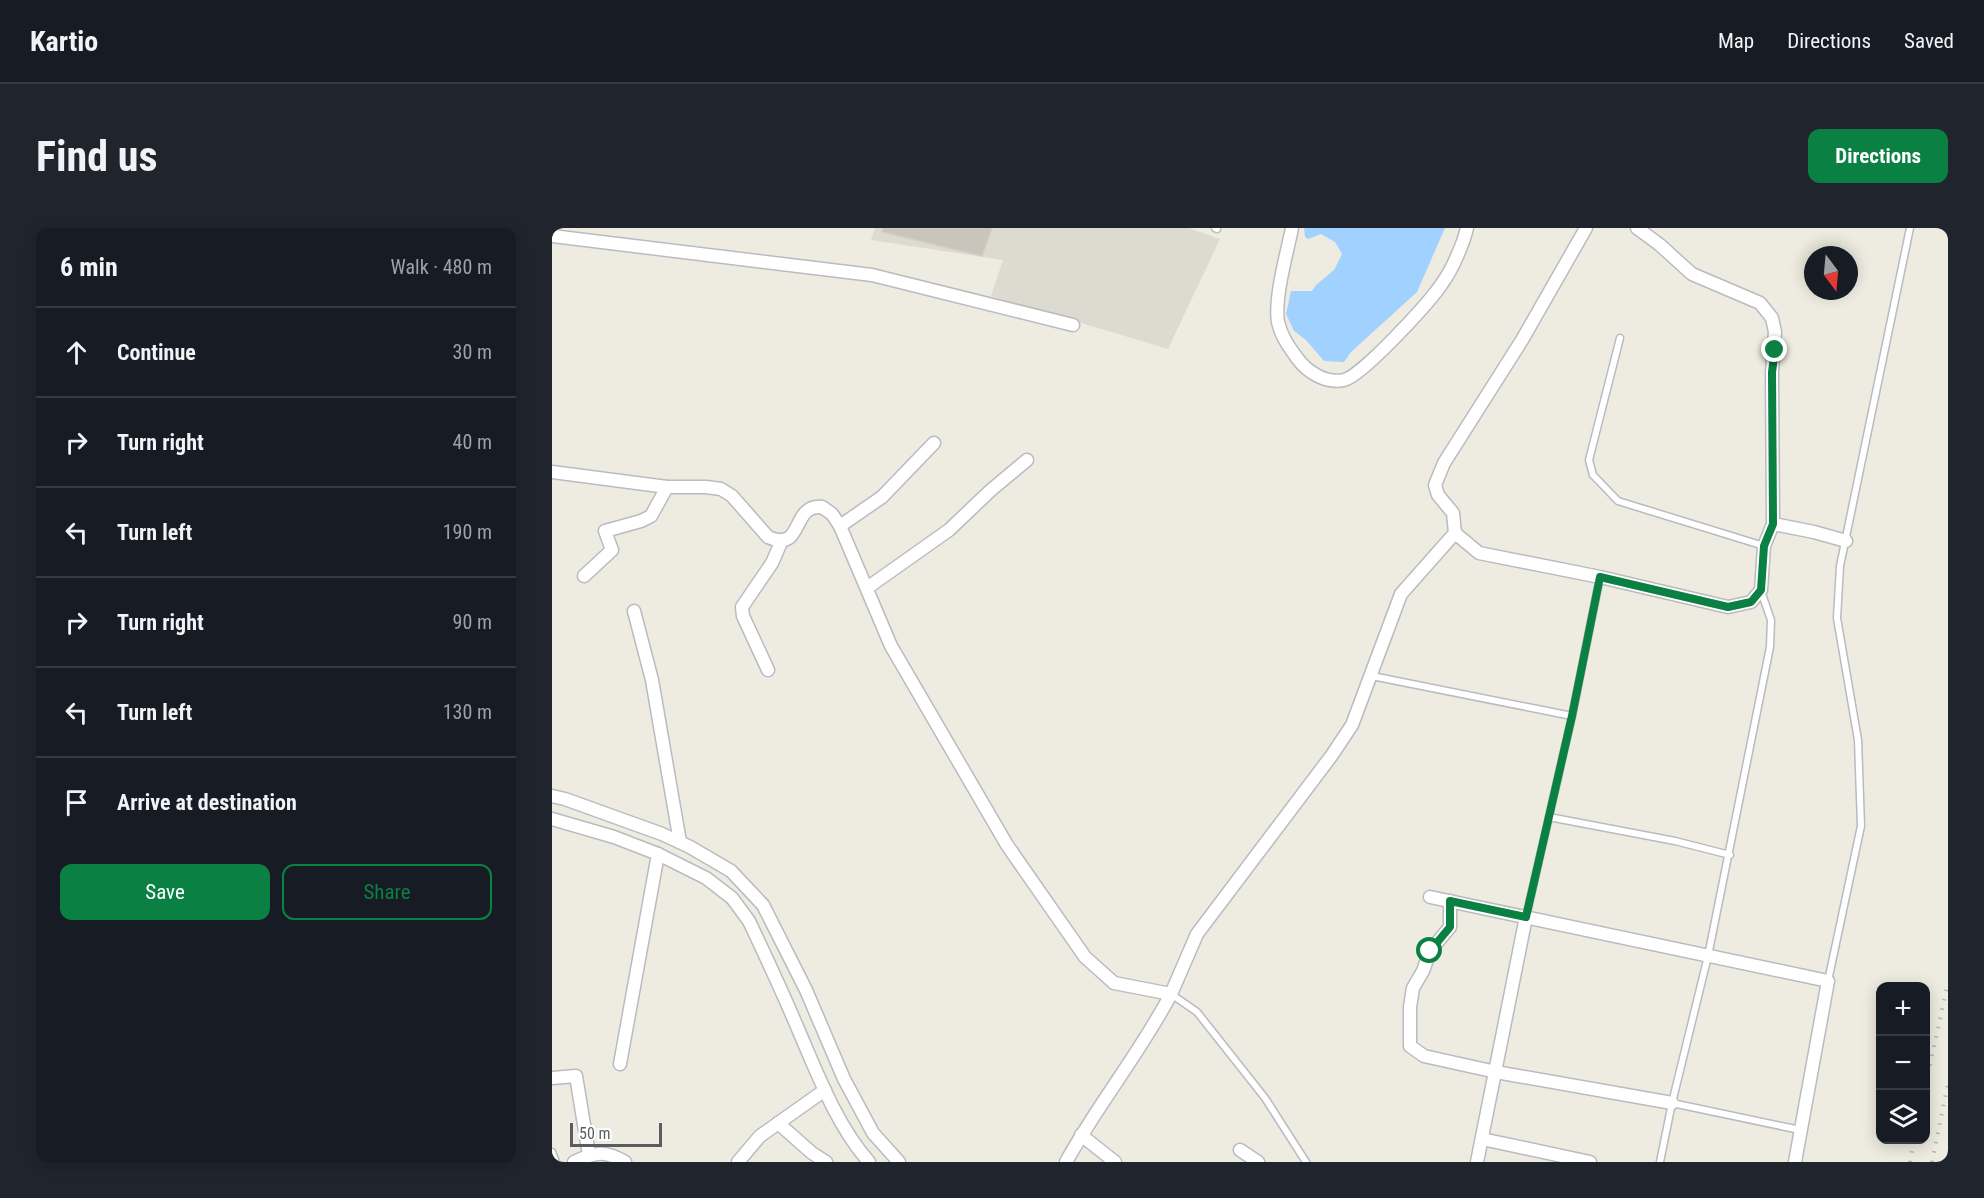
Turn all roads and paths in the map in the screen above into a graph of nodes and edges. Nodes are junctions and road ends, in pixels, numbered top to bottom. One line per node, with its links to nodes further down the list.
1 (1292, 228): 2 (street)
2 (1467, 228)
3 (1586, 228): 15 (street)
4 (1636, 228): 13 (street)
5 (1910, 228): 17 (lane)
6 (552, 236): 7 (street)
7 (1073, 325)
8 (1620, 338): 18 (lane)
9 (934, 443): 14 (street)
10 (1027, 460): 21 (street)
11 (552, 472): 12 (street)
12 (667, 487): 16 (street); 19 (street)
13 (1773, 524): 17 (street); 18 (street)
14 (840, 526): 16 (street); 21 (street)
15 (1455, 533): 20 (street); 25 (street)
16 (782, 540): 24 (street)
17 (1845, 541): 37 (lane)
18 (1764, 546): 22 (street)
19 (584, 576)
20 (1600, 577): 22 (street); 26 (lane)
21 (867, 588): 39 (street)
22 (1761, 590): 32 (lane)
23 (634, 611): 30 (street)
24 (768, 670)
25 (1372, 676): 26 (lane); 39 (street)
26 (1572, 716): 28 (lane)
27 (552, 796): 30 (street)
28 (1549, 817): 32 (lane); 35 (lane)
29 (552, 819): 31 (street)
30 (680, 842): 38 (street)
31 (658, 854): 40 (street); 41 (street)
32 (1730, 855): 36 (lane)
33 (1430, 897): 34 (street)
34 (1450, 901): 35 (street); 42 (street)
35 (1526, 917): 36 (street); 42 (street)
36 (1708, 956): 37 (street); 45 (lane)
37 (1828, 981): 47 (street)
38 (806, 990): 40 (street); 59 (street)
39 (1171, 994): 48 (street); 63 (lane)
40 (785, 999): 44 (street)
41 (620, 1064)
42 (1496, 1072): 45 (street); 49 (street)
43 (552, 1078): 52 (street)
44 (825, 1090): 46 (street); 58 (street)
45 (1672, 1103): 47 (lane); 66 (lane)
46 (778, 1123): 56 (street); 57 (street)
47 (1801, 1130): 67 (street)
48 (1081, 1134): 60 (street); 61 (street)
49 (1482, 1138): 64 (street); 65 (street)
50 (1240, 1150): 62 (street)
51 (552, 1152): 53 (lane)
52 (589, 1155): 54 (street); 55 (street)
53 (555, 1162)
54 (574, 1162)
55 (625, 1162)
56 (738, 1162)
57 (826, 1162)
58 (870, 1162)
59 (899, 1162)
60 (1066, 1162)
61 (1115, 1162)
62 (1258, 1162)
63 (1306, 1162)
64 (1477, 1162)
65 (1590, 1162)
66 (1660, 1162)
67 (1795, 1162)

